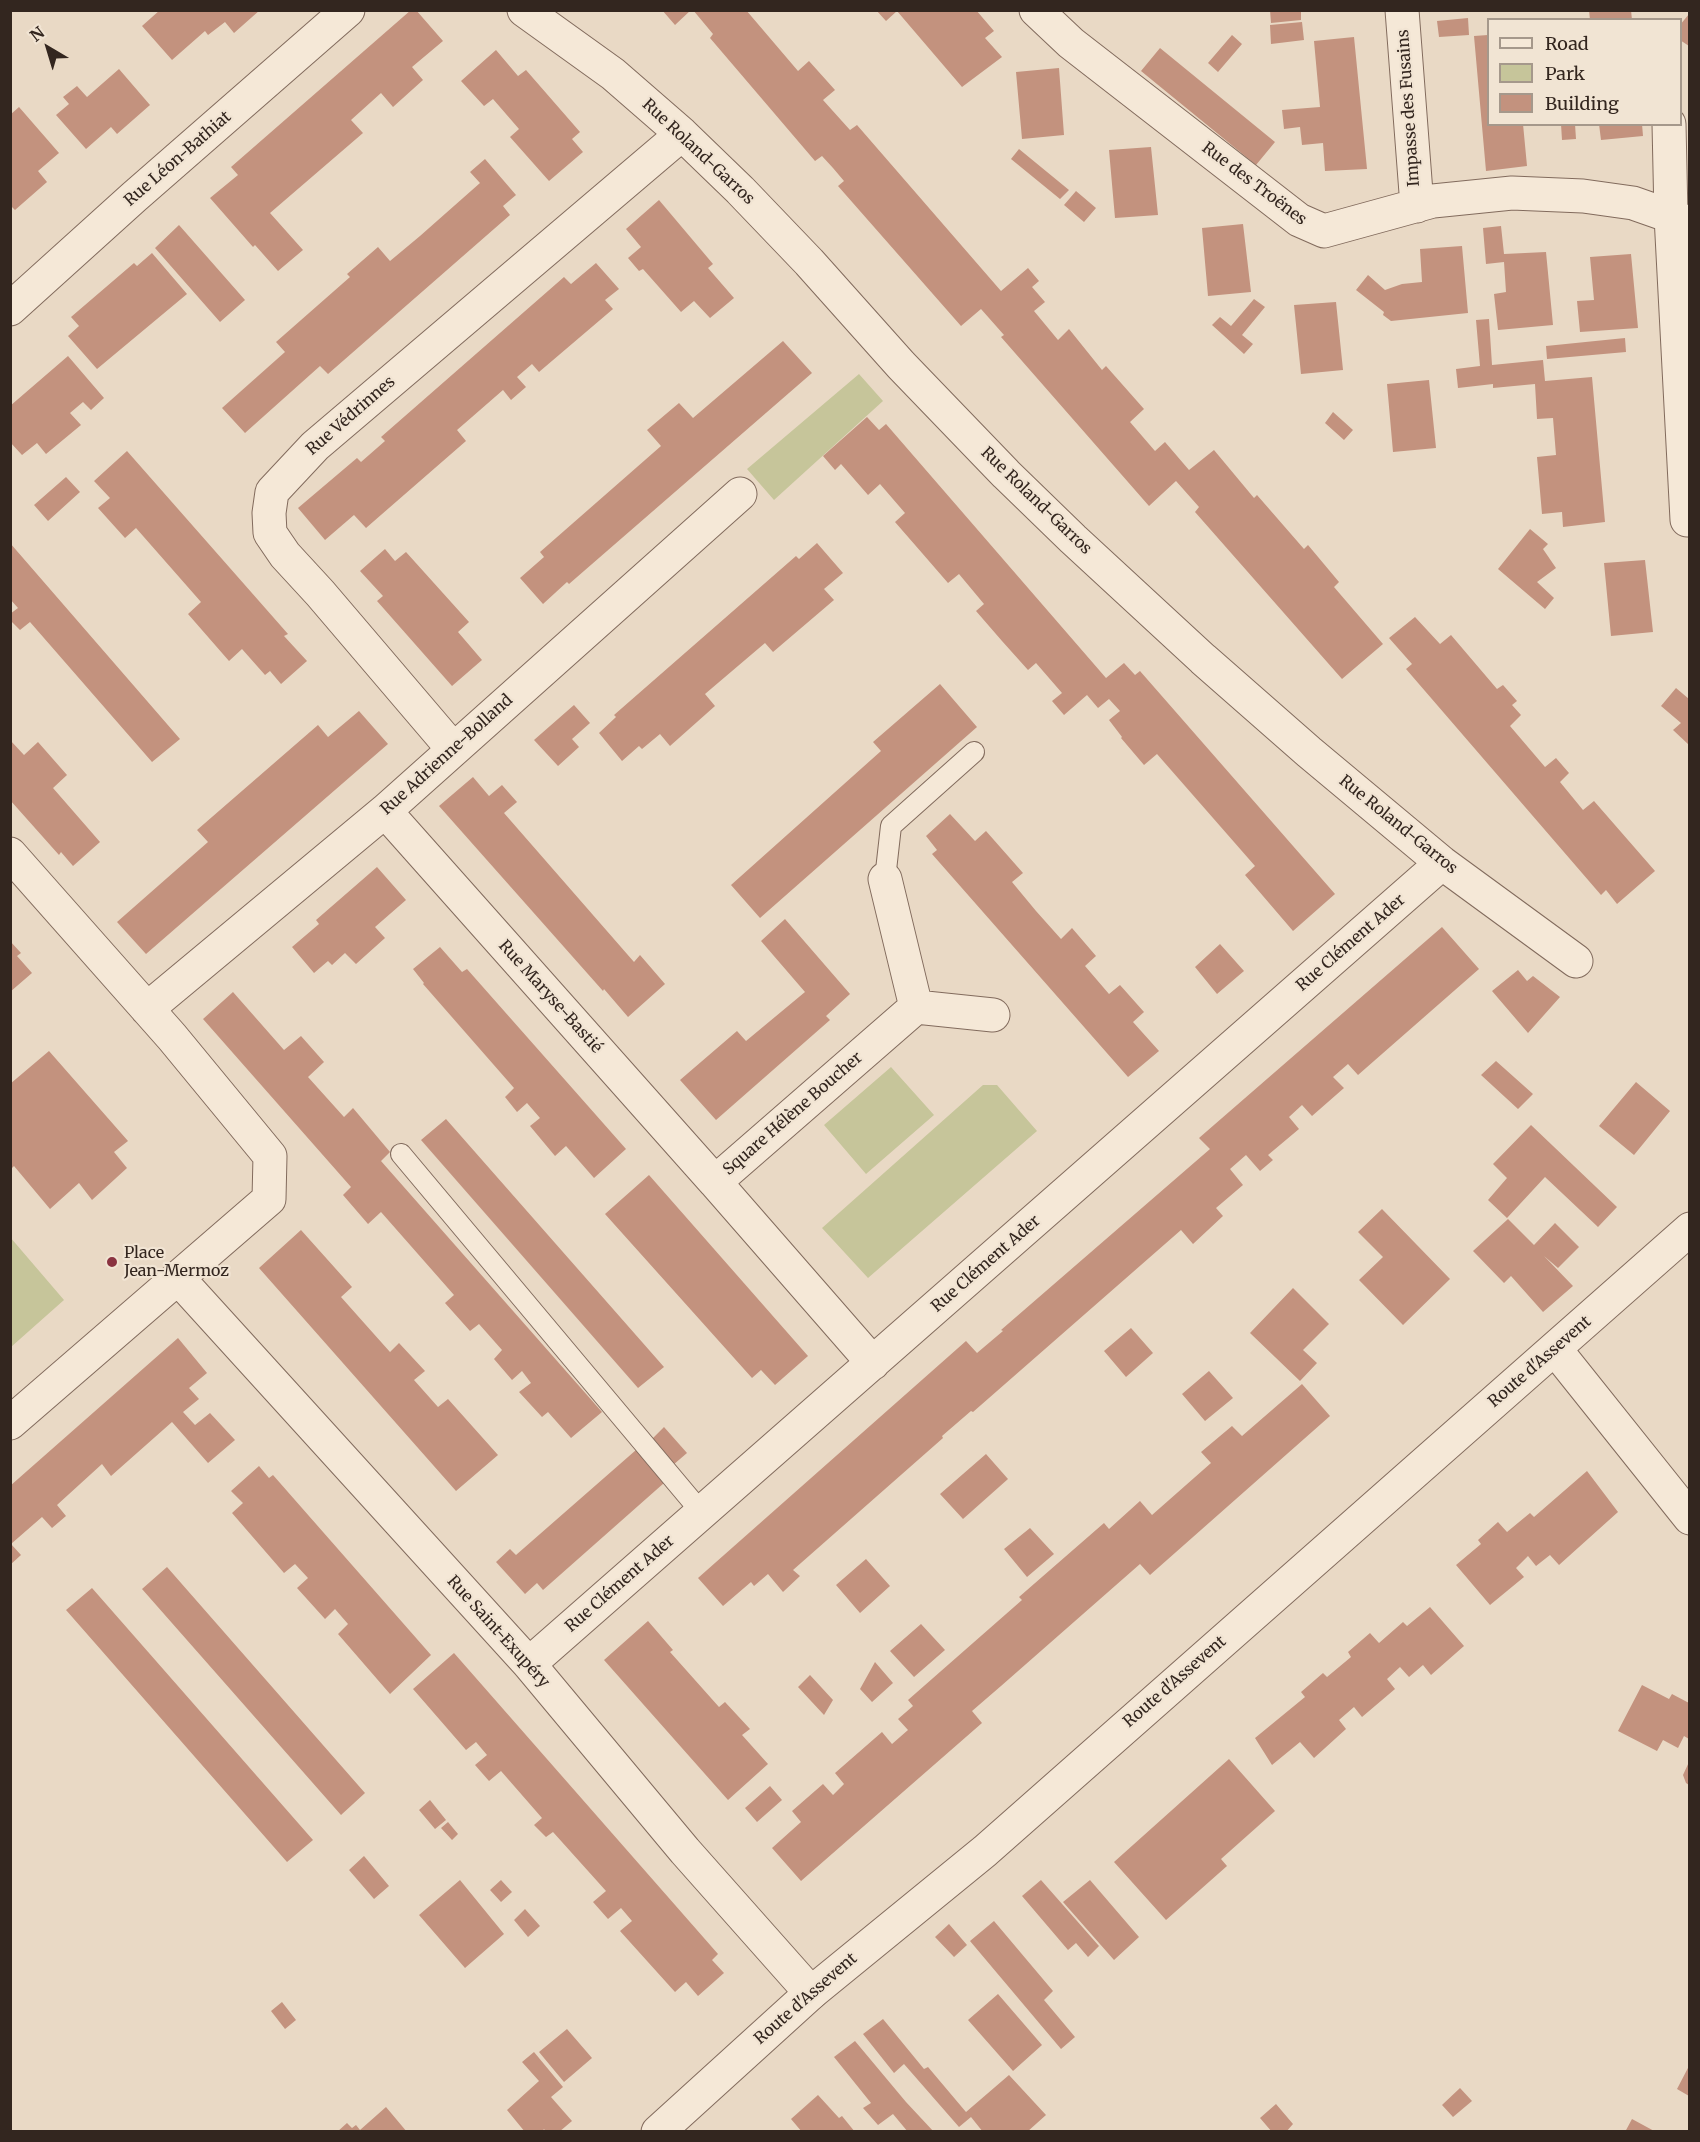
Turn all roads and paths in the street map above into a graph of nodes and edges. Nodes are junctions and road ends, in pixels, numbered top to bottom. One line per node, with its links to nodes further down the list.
1 (348, 10): 9 (street, Rue Léon-Bathiat)
2 (524, 10): 6 (street, Rue Roland-Garros)
3 (1036, 10): 7 (street, Rue des Troënes)
4 (1402, 10): 7 (street, Impasse des Fusains)
5 (1670, 126): 8 (street)
6 (682, 134): 12 (street, Rue Védrinnes); 16 (street, Rue Roland-Garros)
7 (1417, 206): 8 (street, Rue des Troënes)
8 (1680, 219): 11 (street)
9 (10, 309)
10 (741, 494): 12 (street, Rue Adrienne-Bolland)
11 (1687, 520)
12 (453, 749): 14 (street, Rue Adrienne-Bolland)
13 (974, 752): 17 (lane)
14 (385, 811): 20 (street, Rue Adrienne-Bolland); 23 (street, Rue Maryse-Bastié)
15 (10, 854): 20 (street)
16 (1442, 863): 18 (street, Rue Roland-Garros); 27 (street, Rue Clément Ader)
17 (885, 879): 19 (street)
18 (1576, 961)
19 (916, 1007): 21 (street); 23 (street, Square Hélène Boucher)
20 (147, 1009): 25 (street)
21 (993, 1015)
22 (401, 1154): 29 (lane)
23 (715, 1182): 27 (street, Square Hélène Boucher)
24 (1689, 1229): 26 (street, Route d'Assevent)
25 (178, 1278): 28 (street); 31 (street, Rue Saint-Exupéry)
26 (1555, 1349): 30 (street); 32 (street, Route d'Assevent)
27 (873, 1363): 29 (street, Rue Clément Ader)
28 (10, 1423)
29 (702, 1513): 31 (street, Rue Clément Ader)
30 (1689, 1518)
31 (529, 1664): 32 (street, Rue Saint-Exupéry)
32 (811, 1993): 33 (street, Route d'Assevent)
33 (658, 2132)

